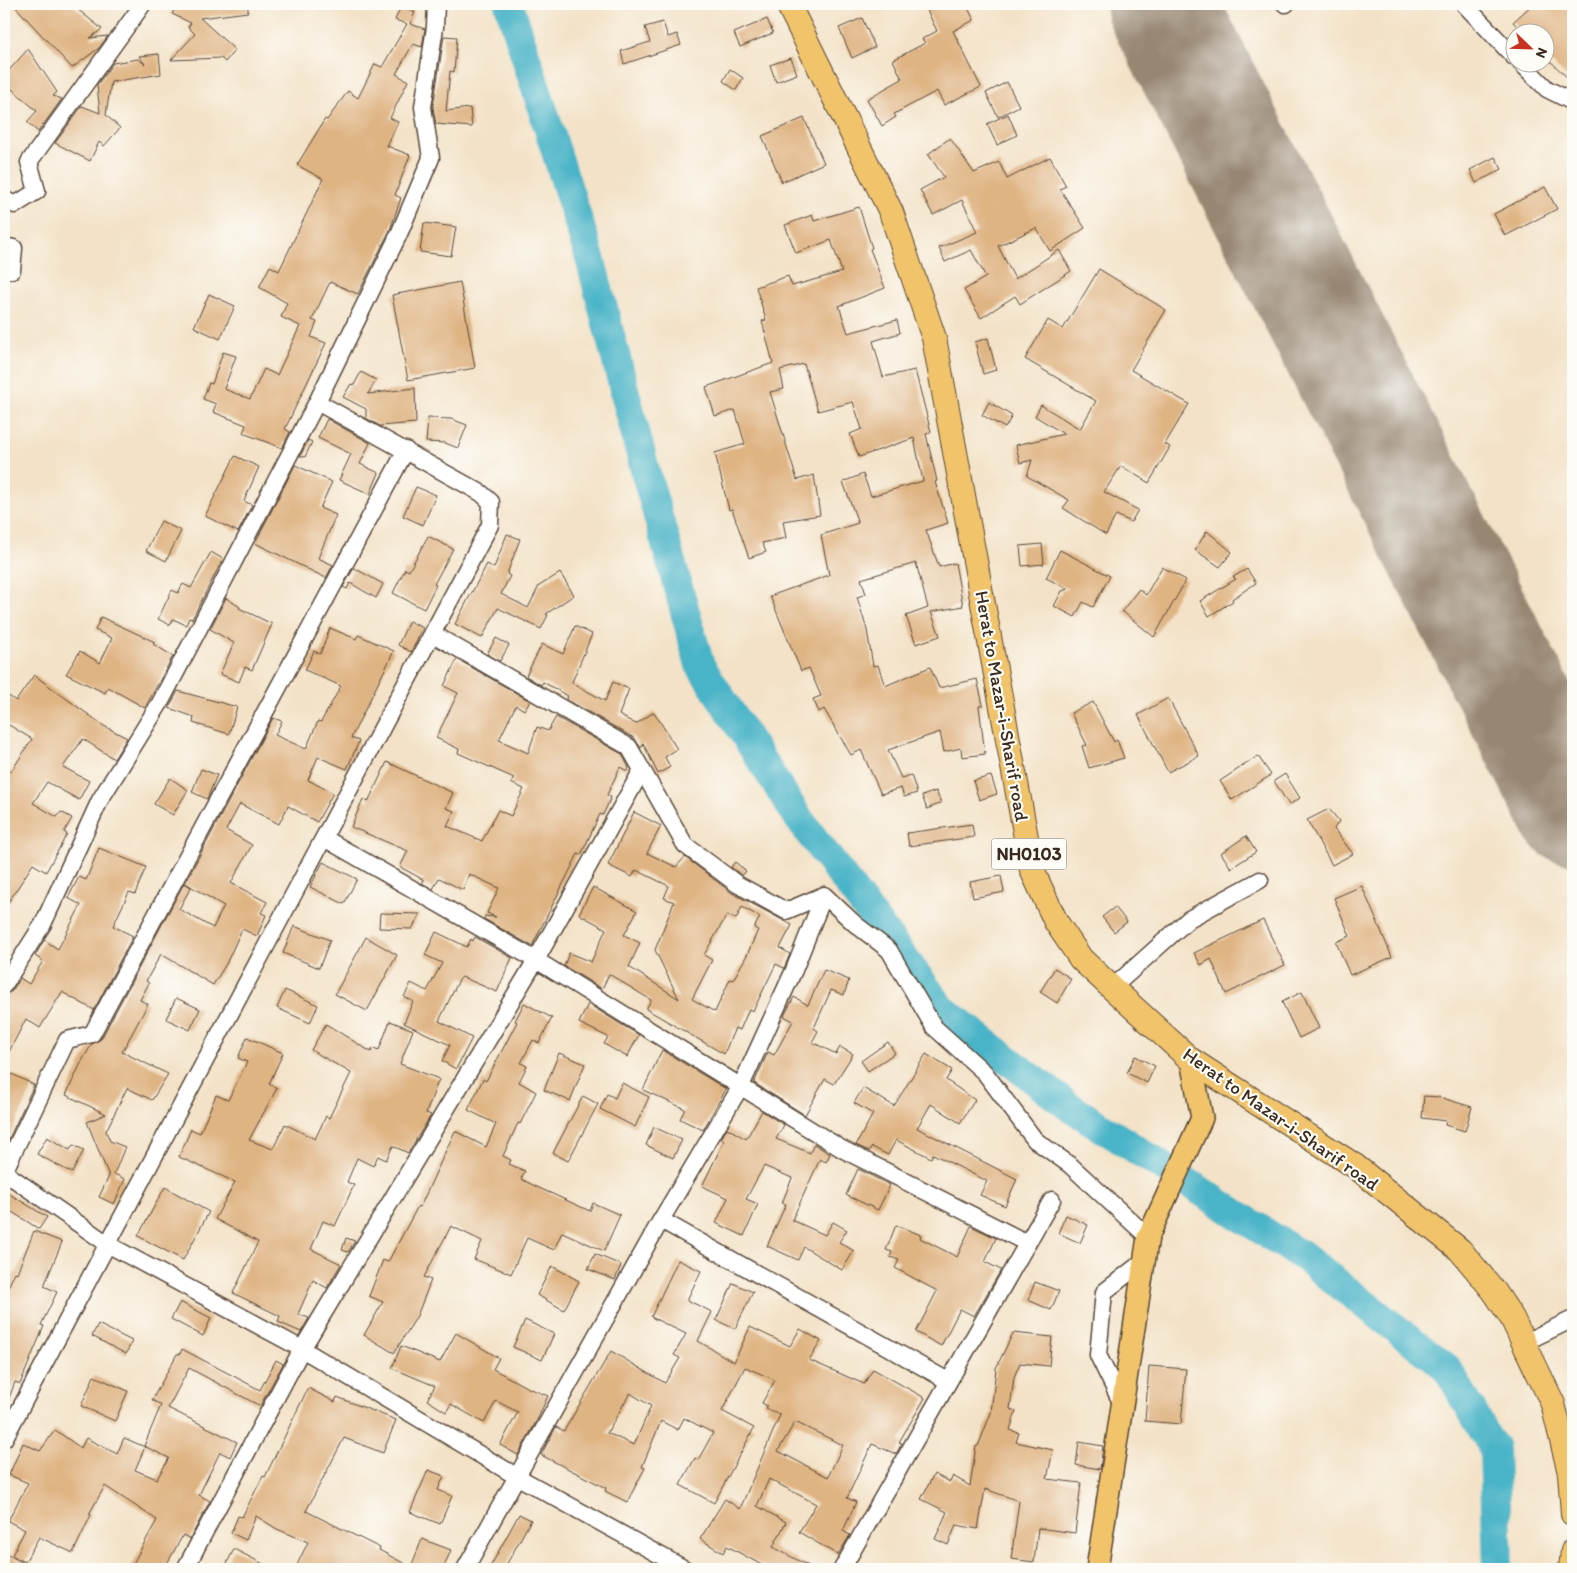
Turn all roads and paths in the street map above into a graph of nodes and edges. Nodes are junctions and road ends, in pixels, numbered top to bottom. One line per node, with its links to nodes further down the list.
1 (143, 4): 8 (street)
2 (436, 4): 11 (street)
3 (788, 4): 20 (highway, Herat to Mazar-i-Sharif road / NH0103)
4 (1464, 4): 5 (street)
5 (1504, 46)
6 (1530, 72): 7 (street)
7 (1573, 102)
8 (4, 199)
9 (4, 246): 10 (street)
10 (4, 270)
11 (317, 402): 12 (street); 19 (street)
12 (406, 450): 13 (street); 23 (street)
13 (433, 634): 14 (street); 15 (street)
14 (642, 770): 17 (street); 18 (street)
15 (324, 838): 18 (street); 28 (street)
16 (1260, 880): 20 (street)
17 (824, 895): 22 (street); 26 (street)
18 (536, 960): 22 (street); 32 (street)
19 (4, 986)
20 (1112, 988): 21 (highway, Herat to Mazar-i-Sharif road / NH0103)
21 (1192, 1060): 26 (main road); 31 (highway, Herat to Mazar-i-Sharif road / NH0103)
22 (741, 1086): 25 (street); 27 (street)
23 (4, 1172): 28 (street)
24 (1052, 1200): 27 (street)
25 (661, 1220): 33 (street); 36 (street)
26 (1148, 1236): 29 (main road)
27 (1028, 1243): 33 (street)
28 (109, 1245): 32 (street); 35 (street)
29 (1145, 1260): 34 (main road); 34 (street)
30 (1573, 1319): 31 (street)
31 (1523, 1343): 37 (highway, Herat to Mazar-i-Sharif road / NH0103)
32 (302, 1349): 36 (street); 39 (street)
33 (948, 1381): 42 (street)
34 (1122, 1404): 43 (main road)
35 (4, 1439)
36 (516, 1476): 40 (street); 41 (street)
37 (1573, 1514)
38 (1573, 1550): 44 (highway)
39 (186, 1569)
40 (465, 1569)
41 (685, 1569)
42 (842, 1569)
43 (1097, 1569)
44 (1571, 1569)

